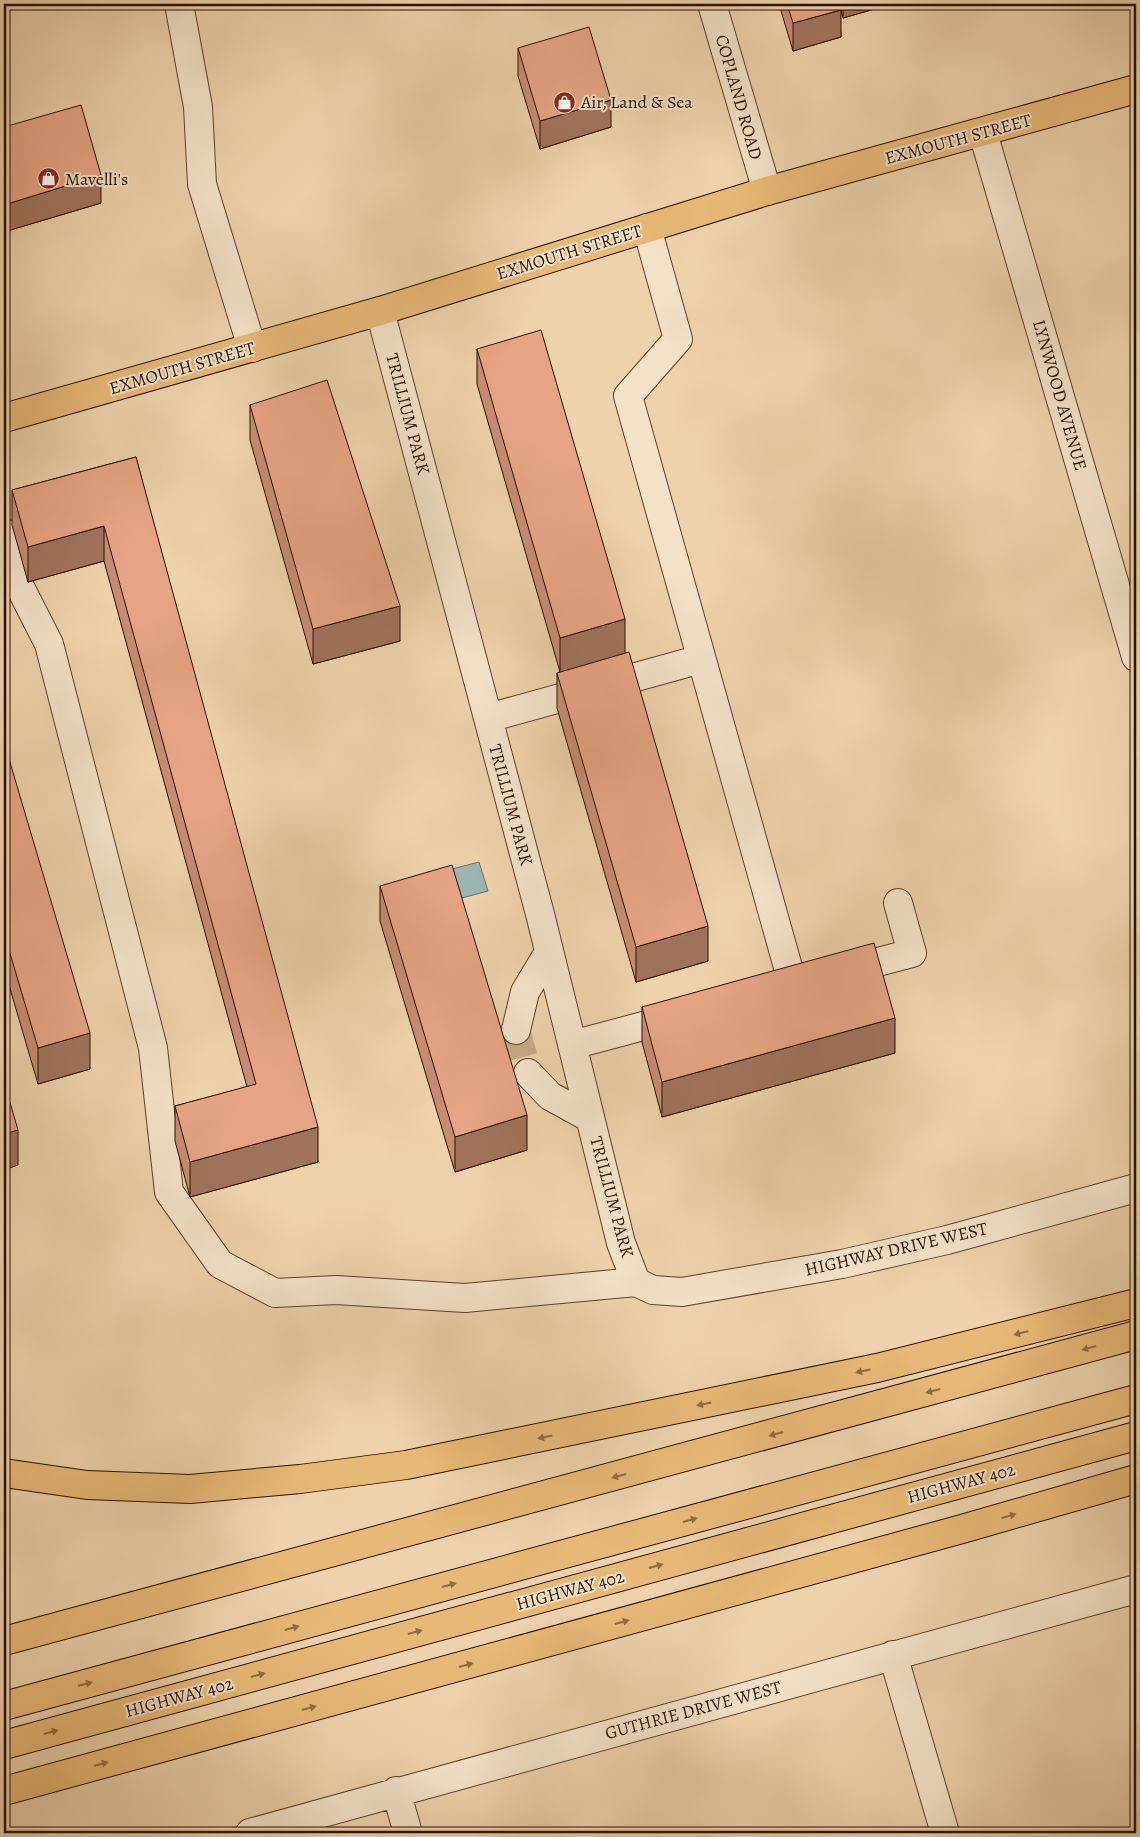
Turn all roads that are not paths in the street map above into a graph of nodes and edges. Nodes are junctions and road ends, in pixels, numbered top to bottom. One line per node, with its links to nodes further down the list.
1 (179, 4): 8 (street)
2 (712, 4): 5 (street, COPLAND ROAD)
3 (1136, 89): 4 (main road, EXMOUTH STREET)
4 (983, 133): 5 (main road, EXMOUTH STREET); 11 (street, LYNWOOD AVENUE)
5 (767, 191): 6 (main road, EXMOUTH STREET)
6 (647, 228): 7 (main road, EXMOUTH STREET); 12 (street)
7 (380, 311): 8 (main road, EXMOUTH STREET); 13 (street, TRILLIUM PARK)
8 (252, 348): 9 (main road, EXMOUTH STREET)
9 (4, 418)
10 (4, 533): 22 (street, HIGHWAY DRIVE WEST)
11 (1136, 657)
12 (701, 659): 13 (street); 14 (street)
13 (488, 718): 15 (street, TRILLIUM PARK)
14 (898, 903)
15 (549, 952): 17 (street); 18 (street, TRILLIUM PARK)
16 (697, 1011): 18 (street)
17 (516, 1030)
18 (572, 1045): 20 (street, TRILLIUM PARK)
19 (528, 1073): 20 (street)
20 (590, 1118): 22 (street, TRILLIUM PARK)
21 (1136, 1188): 22 (street, HIGHWAY DRIVE WEST)
22 (644, 1286)
23 (1136, 1303): 27 (main road, one-way to 27)
24 (1136, 1335): 30 (main road, one-way to 30)
25 (1136, 1399): 32 (main road, one-way to 25)
26 (1136, 1436): 33 (main road, HIGHWAY 402, one-way to 26)
27 (4, 1473)
28 (1136, 1479): 34 (main road, one-way to 28)
29 (1136, 1589): 31 (street, GUTHRIE DRIVE WEST)
30 (4, 1641)
31 (893, 1655): 35 (street, GUTHRIE DRIVE WEST); 38 (street)
32 (4, 1706)
33 (4, 1745)
34 (4, 1791)
35 (396, 1791): 36 (street, GUTHRIE DRIVE WEST); 37 (street)
36 (250, 1833)
37 (408, 1833)
38 (945, 1833)

